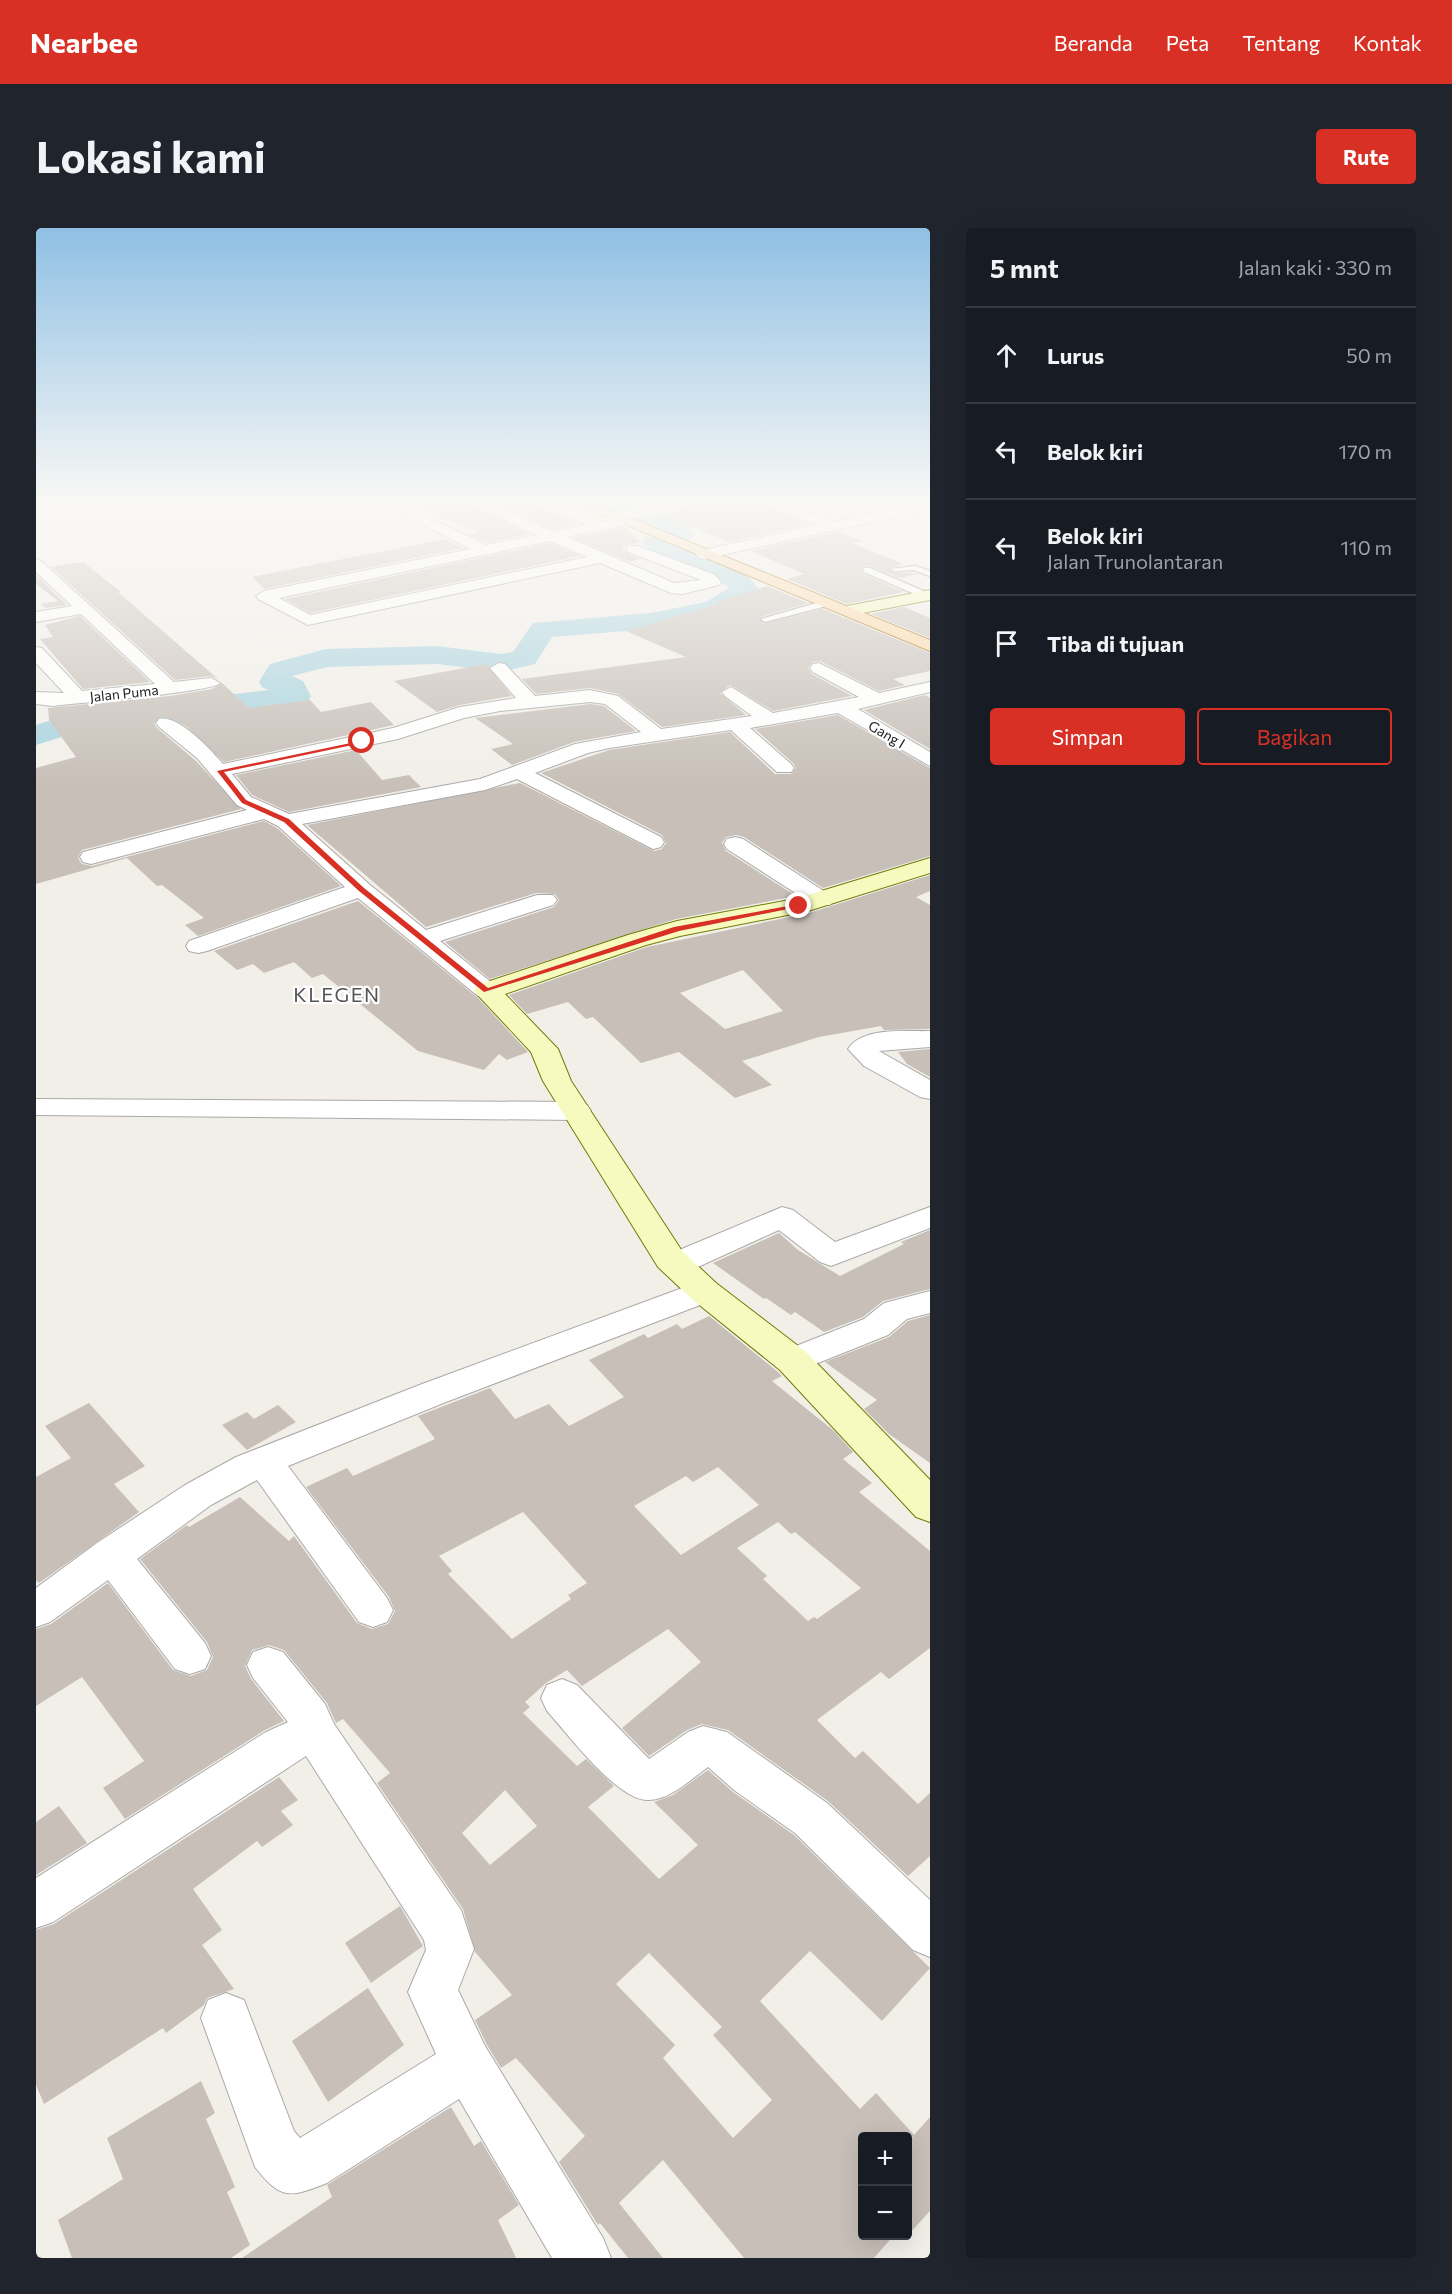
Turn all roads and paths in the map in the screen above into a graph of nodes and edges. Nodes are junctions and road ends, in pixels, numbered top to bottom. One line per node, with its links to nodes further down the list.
1 (72, 599): 7 (street)
2 (269, 599): 3 (street)
3 (409, 599)
4 (816, 599): 6 (main road)
5 (909, 599): 8 (street)
6 (827, 603): 8 (main road); 10 (lane)
7 (83, 609): 9 (street); 17 (street)
8 (847, 611): 11 (main road)
9 (36, 616)
10 (765, 619)
11 (930, 646)
12 (36, 652): 19 (street)
13 (499, 668): 22 (street)
14 (819, 668): 21 (street)
15 (211, 683): 17 (street, Jalan Puma)
16 (930, 687): 21 (street)
17 (170, 688): 19 (street, Jalan Puma)
18 (731, 692): 24 (street)
19 (77, 697): 20 (street, Jalan Puma)
20 (36, 698)
21 (878, 700): 23 (street)
22 (530, 702): 27 (street); 30 (street)
23 (843, 708): 24 (street); 28 (street, Gang I)
24 (769, 718): 26 (street)
25 (166, 723): 30 (street)
26 (734, 723): 27 (street); 29 (street)
27 (657, 735): 31 (street)
28 (930, 760)
29 (784, 768)
30 (220, 771): 32 (street)
31 (520, 773): 32 (street); 33 (street)
32 (276, 816): 35 (street); 37 (street)
33 (653, 842)
34 (735, 844): 39 (street)
35 (91, 856)
36 (930, 865): 39 (street)
37 (361, 889): 40 (street); 41 (street)
38 (545, 900): 40 (street)
39 (822, 900): 42 (street)
40 (422, 939): 42 (street)
41 (198, 946)
42 (487, 991): 47 (street)
43 (930, 1039): 44 (street)
44 (930, 1091)
45 (36, 1107): 46 (street)
46 (69, 1108): 47 (street); 48 (street)
47 (577, 1111): 50 (street)
48 (36, 1118)
49 (930, 1217): 50 (street)
50 (676, 1264): 51 (street)
51 (704, 1291): 53 (street); 54 (street)
52 (930, 1302): 53 (street)
53 (793, 1361): 55 (street)
54 (264, 1461): 56 (street); 58 (street)
55 (930, 1506)
56 (111, 1554): 57 (street); 59 (street)
57 (36, 1610)
58 (374, 1610)
59 (190, 1656)
60 (268, 1665): 62 (street)
61 (562, 1698): 64 (street)
62 (316, 1734): 63 (street); 66 (street)
63 (36, 1905)
64 (930, 1933)
65 (226, 2018): 66 (street)
66 (467, 2064): 67 (street)
67 (583, 2258)

